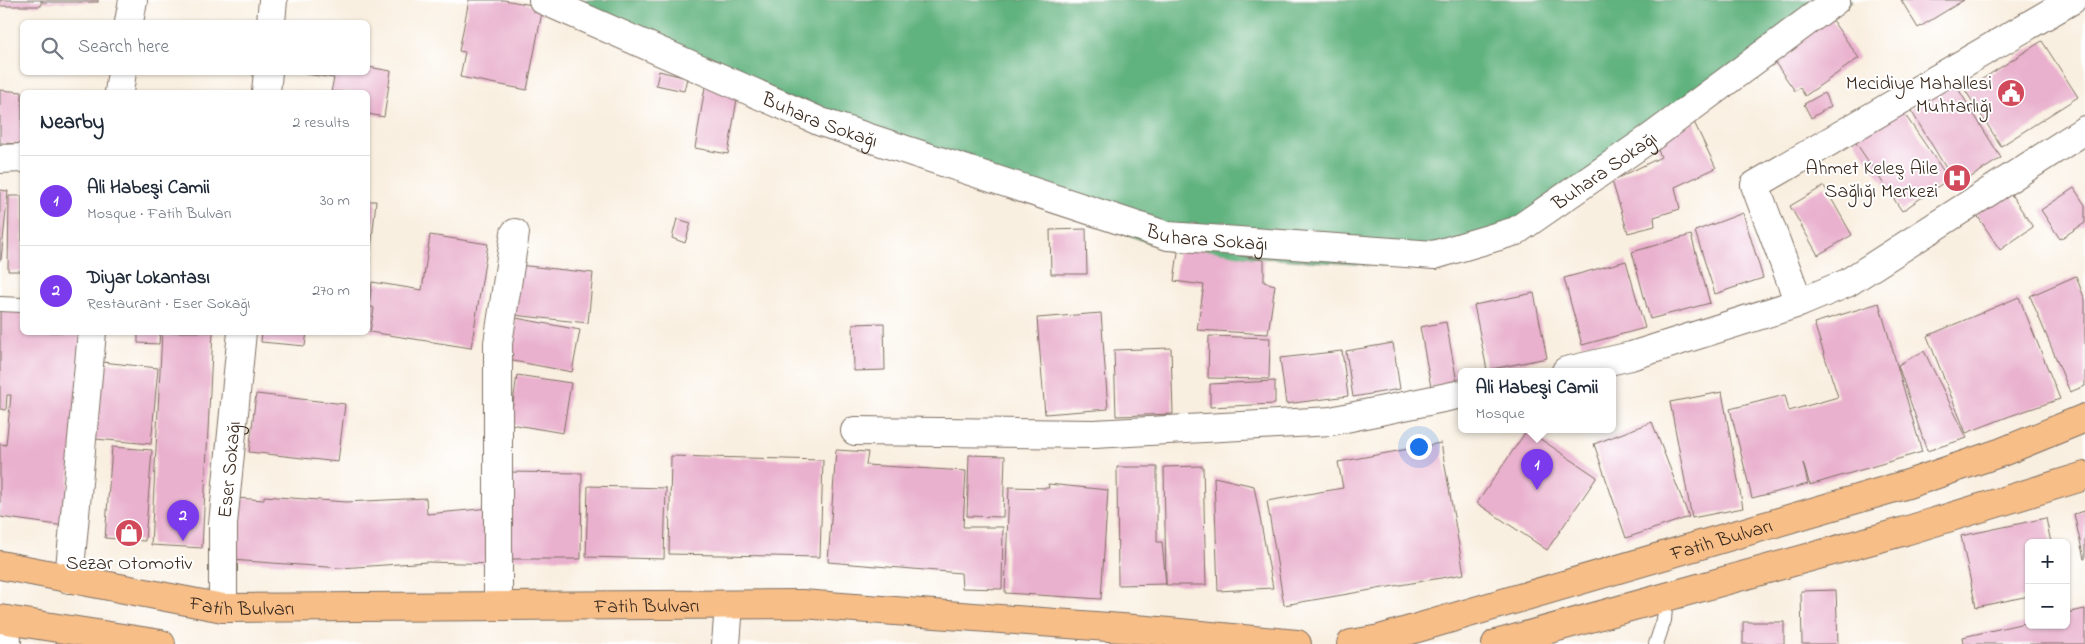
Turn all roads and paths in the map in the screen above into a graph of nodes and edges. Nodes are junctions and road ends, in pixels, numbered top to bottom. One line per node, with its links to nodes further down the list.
1 (133, 0): 6 (street)
2 (273, 0): 7 (street)
3 (542, 0): 4 (street, Buhara Sokağı)
4 (1836, 0)
5 (2072, 0): 16 (street)
6 (129, 20)
7 (272, 20)
8 (122, 75): 10 (street)
9 (268, 75): 11 (street)
10 (119, 90)
11 (266, 90)
12 (2085, 130): 16 (street)
13 (20, 158): 14 (street)
14 (0, 159)
15 (514, 233): 30 (street)
16 (1799, 303): 21 (street)
17 (0, 304): 18 (lane)
18 (20, 305)
19 (92, 335): 27 (street)
20 (242, 335): 31 (street, Eser Sokağı)
21 (1579, 368)
22 (1458, 395): 24 (street)
23 (2085, 418): 36 (main road, Fatih Bulvarı)
24 (855, 431)
25 (2085, 476): 28 (main road, Fatih Bulvarı)
26 (0, 565): 27 (main road, Fatih Bulvarı)
27 (69, 579): 31 (main road, Fatih Bulvarı)
28 (1666, 597): 37 (main road, Fatih Bulvarı); 38 (lane)
29 (730, 604): 30 (main road, Fatih Bulvarı); 34 (street); 35 (main road, Fatih Bulvarı)
30 (498, 606): 31 (main road, Fatih Bulvarı)
31 (223, 608)
32 (4, 627): 33 (main road)
33 (161, 644)
34 (726, 644)
35 (1297, 644)
36 (1351, 644)
37 (1496, 644)
38 (1656, 644)

